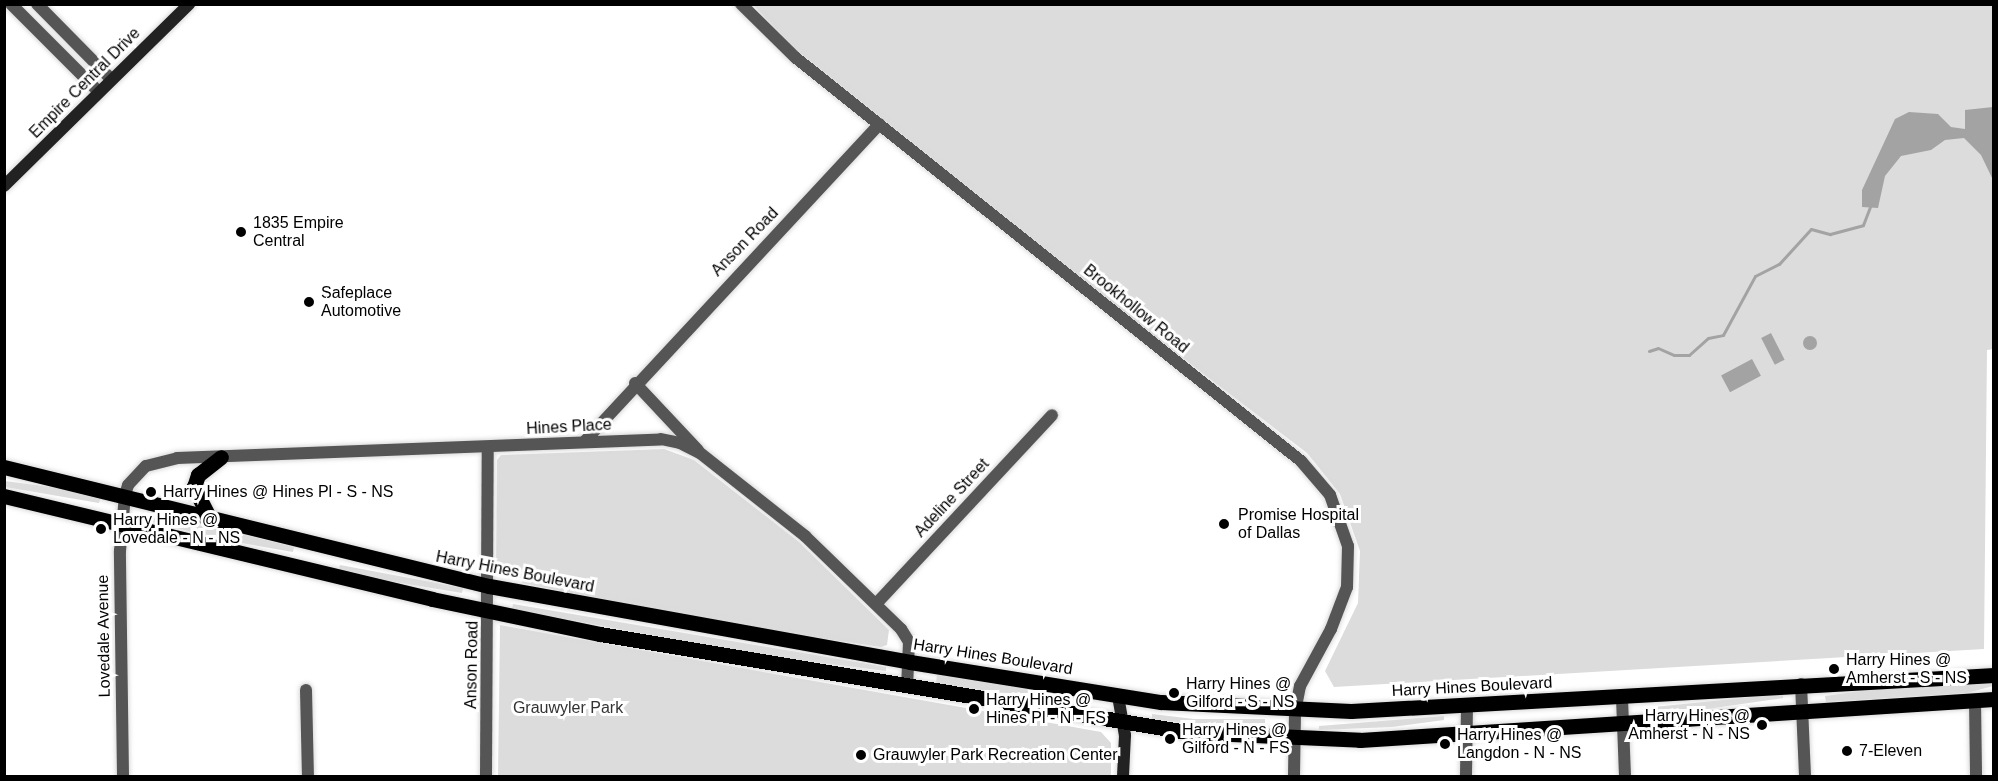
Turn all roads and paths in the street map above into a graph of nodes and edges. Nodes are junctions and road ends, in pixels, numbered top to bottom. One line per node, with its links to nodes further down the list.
1 (11, 4): 6 (street)
2 (37, 4): 5 (street)
3 (189, 4): 5 (street, Empire Central Drive)
4 (741, 4): 7 (street, Brookhollow Road)
5 (111, 79): 6 (street, Empire Central Drive)
6 (99, 92): 8 (street, Empire Central Drive)
7 (880, 124): 9 (street, Anson Road); 36 (street, Brookhollow Road)
8 (4, 186)
9 (635, 383): 11 (street, Anson Road); 13 (street)
10 (1052, 415): 23 (street, Adeline Street)
11 (584, 442): 12 (street, Hines Place); 13 (street, Hines Place)
12 (488, 447): 14 (street, Hines Place); 22 (street, Anson Road)
13 (700, 453): 23 (street, Hines Place)
14 (221, 457): 16 (street, Hines Place); 18 (main road)
15 (4, 467): 16 (main road, Harry Hines Boulevard)
16 (125, 495): 18 (main road, Harry Hines Boulevard); 19 (street, Lovedale Avenue)
17 (4, 496): 19 (main road)
18 (209, 517): 20 (main road, Harry Hines Boulevard)
19 (122, 522): 21 (main road); 41 (street, Lovedale Avenue)
20 (324, 548): 21 (main road); 22 (main road, Harry Hines Boulevard)
21 (317, 571): 24 (main road)
22 (489, 586): 24 (street, Anson Road); 25 (main road, Harry Hines Boulevard)
23 (876, 604): 25 (street, Hines Place)
24 (489, 612): 28 (main road); 43 (street, Anson Road)
25 (910, 662): 28 (street, Hines Place); 30 (main road, Harry Hines Boulevard)
26 (1994, 675): 27 (main road, Harry Hines Boulevard)
27 (1801, 684): 31 (main road, Harry Hines Boulevard); 35 (street)
28 (907, 687): 38 (main road)
29 (306, 690): 42 (street)
30 (1118, 696): 36 (main road, Harry Hines Boulevard); 38 (street)
31 (1622, 698): 34 (main road, Harry Hines Boulevard); 37 (street)
32 (1994, 699): 33 (main road)
33 (1975, 700): 35 (main road); 49 (street)
34 (1467, 706): 36 (main road, Harry Hines Boulevard); 39 (street)
35 (1802, 708): 37 (main road); 48 (street)
36 (1295, 712): 40 (street, Brookhollow Road)
37 (1623, 722): 39 (main road); 47 (street)
38 (1123, 723): 40 (main road); 44 (street)
39 (1467, 733): 40 (main road); 46 (street)
40 (1295, 739): 45 (street, Brookhollow Road)
41 (123, 777)
42 (308, 777)
43 (486, 777)
44 (1123, 777)
45 (1294, 777)
46 (1466, 777)
47 (1625, 777)
48 (1805, 777)
49 (1976, 777)

